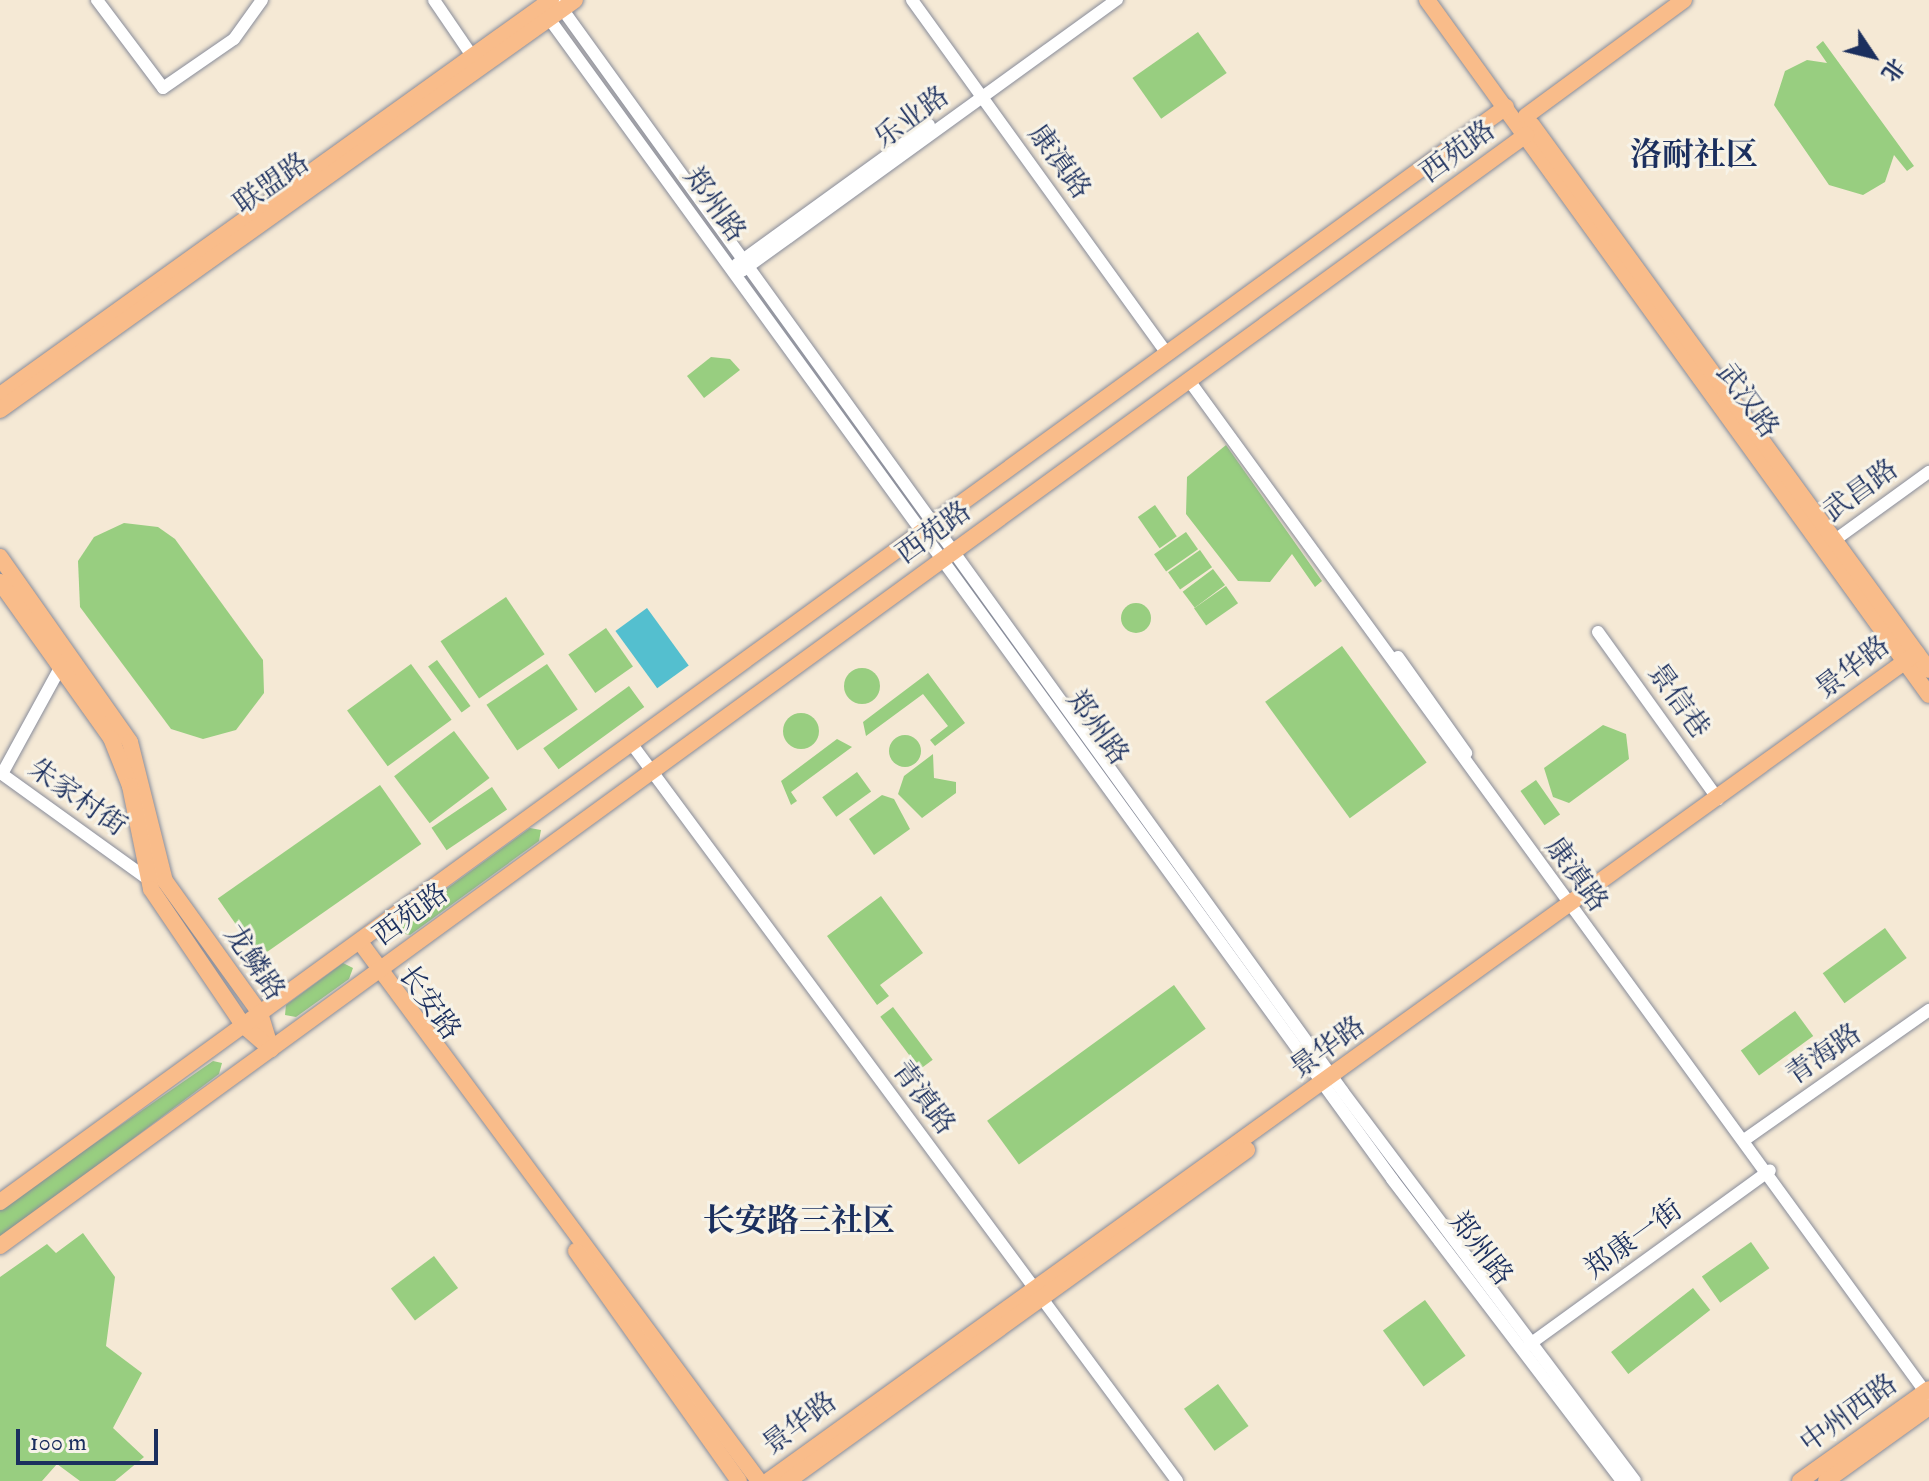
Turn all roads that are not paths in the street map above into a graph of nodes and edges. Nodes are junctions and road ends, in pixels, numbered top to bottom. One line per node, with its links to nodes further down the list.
1 (97, 0): 2 (street)
2 (262, 0)
3 (434, 0): 12 (street)
4 (912, 0): 13 (street, 康滇路)
5 (922, 0): 13 (street, 康滇路)
6 (1102, 0): 13 (street, 乐业路)
7 (1117, 0): 13 (street, 乐业路)
8 (1427, 0): 14 (main road, 武汉路)
9 (1439, 0): 15 (main road, 武汉路)
10 (1684, 0): 15 (main road)
11 (553, 5): 12 (main road, 联盟路); 17 (street, 郑州路); 21 (main road, 联盟路)
12 (472, 56): 20 (main road, 联盟路)
13 (984, 91): 17 (street, 乐业路); 18 (street, 康滇路)
14 (1506, 107): 15 (main road, 西苑路); 16 (main road, 武汉路); 18 (main road, 西苑路)
15 (1526, 116): 16 (main road, 西苑路); 24 (main road, 武汉路)
16 (1526, 135): 19 (main road, 西苑路); 24 (main road, 武汉路)
17 (739, 268): 23 (street, 郑州路)
18 (1170, 349): 23 (main road, 西苑路)
19 (1192, 377): 25 (main road, 西苑路); 36 (street, 康滇路)
20 (0, 395)
21 (0, 410)
22 (1929, 472): 24 (street, 武昌路)
23 (930, 528): 25 (street, 郑州路); 32 (main road, 西苑路)
24 (1828, 544): 29 (main road, 武汉路)
25 (948, 554): 33 (main road, 西苑路); 43 (street, 郑州路)
26 (0, 557): 40 (main road, 龙鳞路)
27 (0, 582): 30 (main road, 龙鳞路)
28 (1598, 632): 34 (street, 景信巷)
29 (1917, 663): 31 (main road, 武汉路); 34 (main road, 景华路); 36 (main road, 景华路)
30 (60, 668): 35 (main road, 龙鳞路); 35 (street, 朱家村街)
31 (1929, 695)
32 (631, 743): 33 (street, 青滇路); 37 (main road, 西苑路)
33 (651, 771): 38 (main road, 西苑路); 48 (street, 青滇路)
34 (1718, 799): 36 (main road, 景华路)
35 (145, 877): 41 (main road, 龙鳞路)
36 (1575, 908): 43 (main road, 景华路); 44 (street, 康滇路); 45 (street, 康滇路)
37 (360, 942): 38 (main road, 长安路); 40 (main road, 西苑路)
38 (379, 971): 42 (main road, 西苑路); 51 (main road, 长安路); 52 (main road, 长安路)
39 (1929, 1010): 44 (street, 青海路)
40 (260, 1013): 41 (main road, 西苑路); 42 (main road, 龙鳞路)
41 (243, 1025): 42 (main road, 龙鳞路); 46 (main road, 西苑路)
42 (271, 1049): 47 (main road, 西苑路)
43 (1331, 1084): 48 (main road, 景华路); 49 (street, 郑州路)
44 (1747, 1138): 45 (street, 康滇路)
45 (1768, 1172): 49 (street, 郑康一街); 50 (street, 康滇路)
46 (0, 1202)
47 (0, 1246)
48 (1038, 1292): 53 (main road, 景华路); 54 (main road, 景华路); 55 (street, 青滇路)
49 (1530, 1345): 56 (street, 郑州路); 57 (street, 郑州路)
50 (1928, 1394): 58 (main road, 中州西路); 59 (main road, 中州西路)
51 (739, 1481)
52 (759, 1481)
53 (768, 1481)
54 (788, 1481)
55 (1177, 1481)
56 (1622, 1481)
57 (1635, 1481)
58 (1800, 1481)
59 (1826, 1481)

